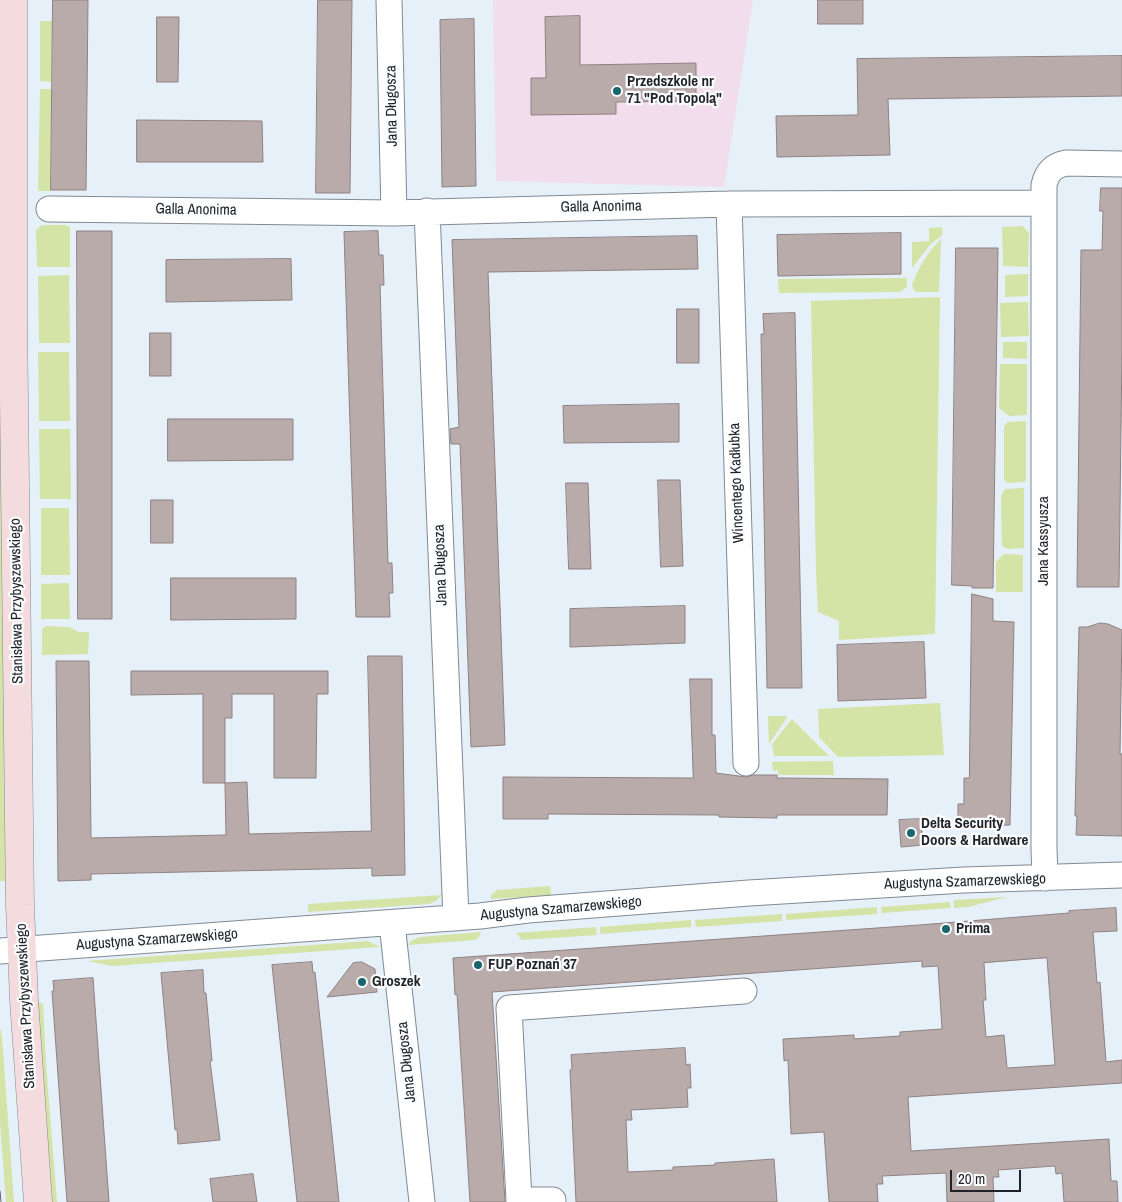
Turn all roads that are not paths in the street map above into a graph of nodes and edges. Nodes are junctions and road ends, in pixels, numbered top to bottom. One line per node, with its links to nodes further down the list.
1 (13, 0): 14 (main road, Stanisława Przybyszewskiego)
2 (389, 0): 8 (street, Jana Długosza)
3 (1122, 164): 4 (street)
4 (1044, 203): 5 (street, Galla Anonima); 11 (street, Jana Kassyusza)
5 (729, 204): 7 (street, Galla Anonima); 9 (street, Wincentego Kadłubka)
6 (49, 209): 8 (street, Galla Anonima)
7 (427, 211): 8 (street, Galla Anonima); 12 (street, Jana Długosza)
8 (394, 213)
9 (746, 763)
10 (1122, 875): 11 (street, Augustyna Szamarzewskiego)
11 (1045, 878): 12 (street, Augustyna Szamarzewskiego)
12 (456, 918): 13 (street, Augustyna Szamarzewskiego)
13 (392, 923): 14 (street, Augustyna Szamarzewskiego); 19 (street, Jana Długosza)
14 (11, 950): 18 (main road, Stanisława Przybyszewskiego)
15 (744, 991): 17 (street)
16 (553, 1200): 17 (street)
17 (519, 1201)
18 (38, 1202)
19 (422, 1202)

